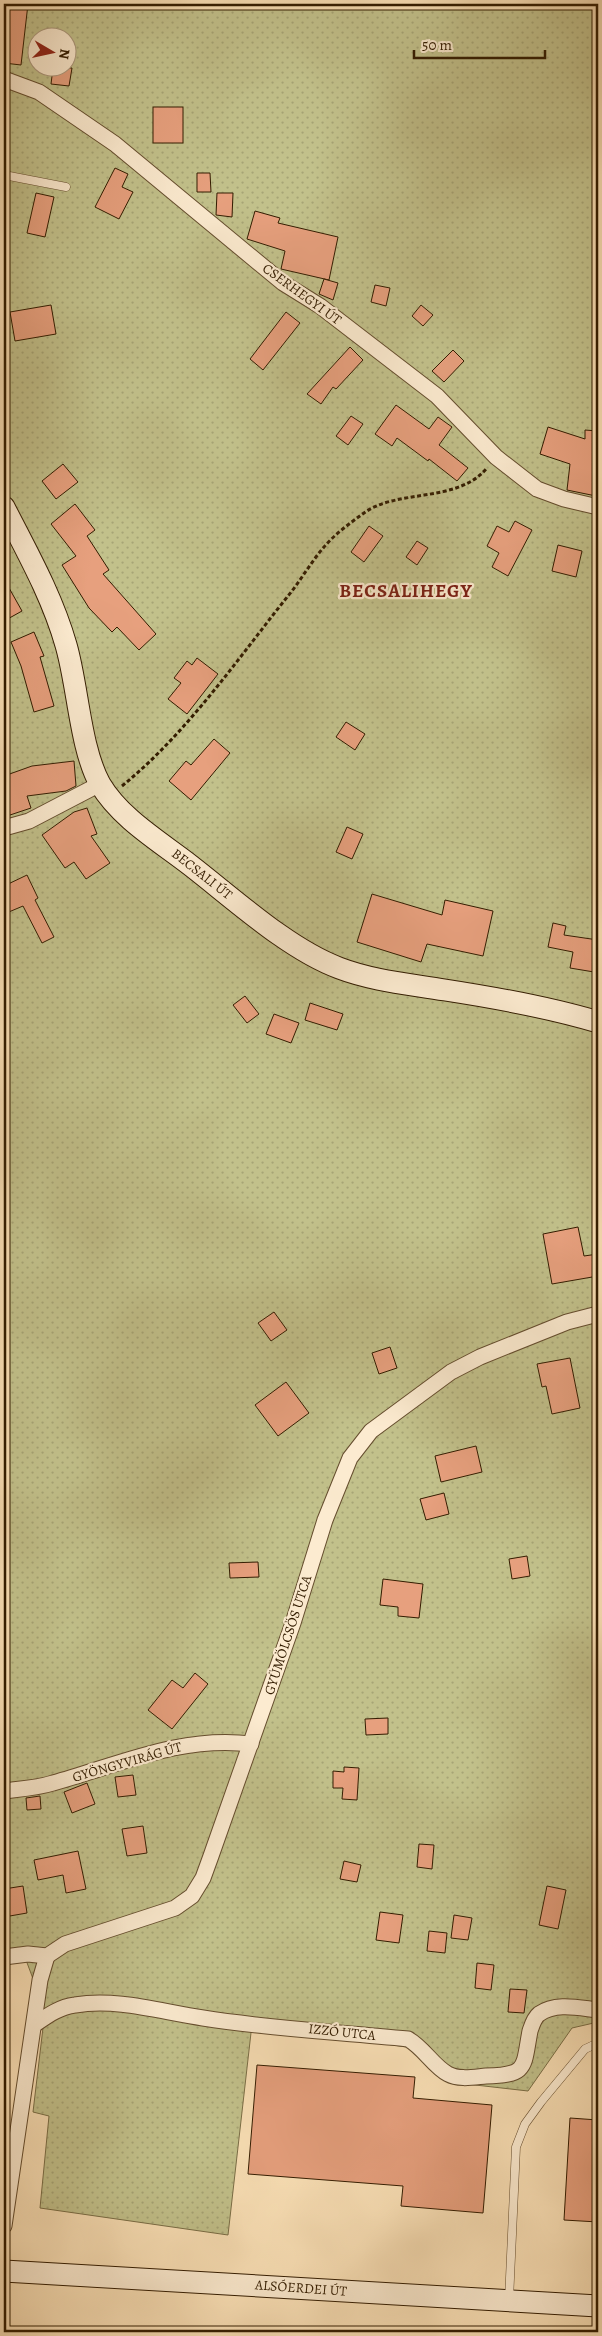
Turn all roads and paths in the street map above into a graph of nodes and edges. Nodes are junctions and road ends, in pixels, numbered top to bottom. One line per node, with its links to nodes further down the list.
1 (4, 79): 4 (street, CSERHEGYI ÚT)
2 (4, 174): 3 (lane)
3 (66, 187)
4 (496, 457): 6 (street, CSERHEGYI ÚT); 7 (path)
5 (4, 507): 7 (main road, BECSALI ÚT)
6 (598, 507)
7 (105, 791): 8 (street); 9 (main road, BECSALI ÚT)
8 (4, 828)
9 (598, 1022)
10 (598, 1314): 11 (street, GYÜMÖLCSÖS UTCA)
11 (251, 1744): 12 (street, GYÖNGYVIRÁG ÚT); 13 (street, GYÜMÖLCSÖS UTCA)
12 (4, 1792)
13 (47, 1956): 14 (street); 16 (street)
14 (4, 1957)
15 (598, 2010): 16 (street, IZZÓ UTCA)
16 (34, 2025): 18 (street)
17 (598, 2043): 20 (lane)
18 (4, 2226)
19 (4, 2271): 20 (main road, ALSÓERDEI ÚT)
20 (508, 2301): 21 (main road, ALSÓERDEI ÚT)
21 (598, 2306)

